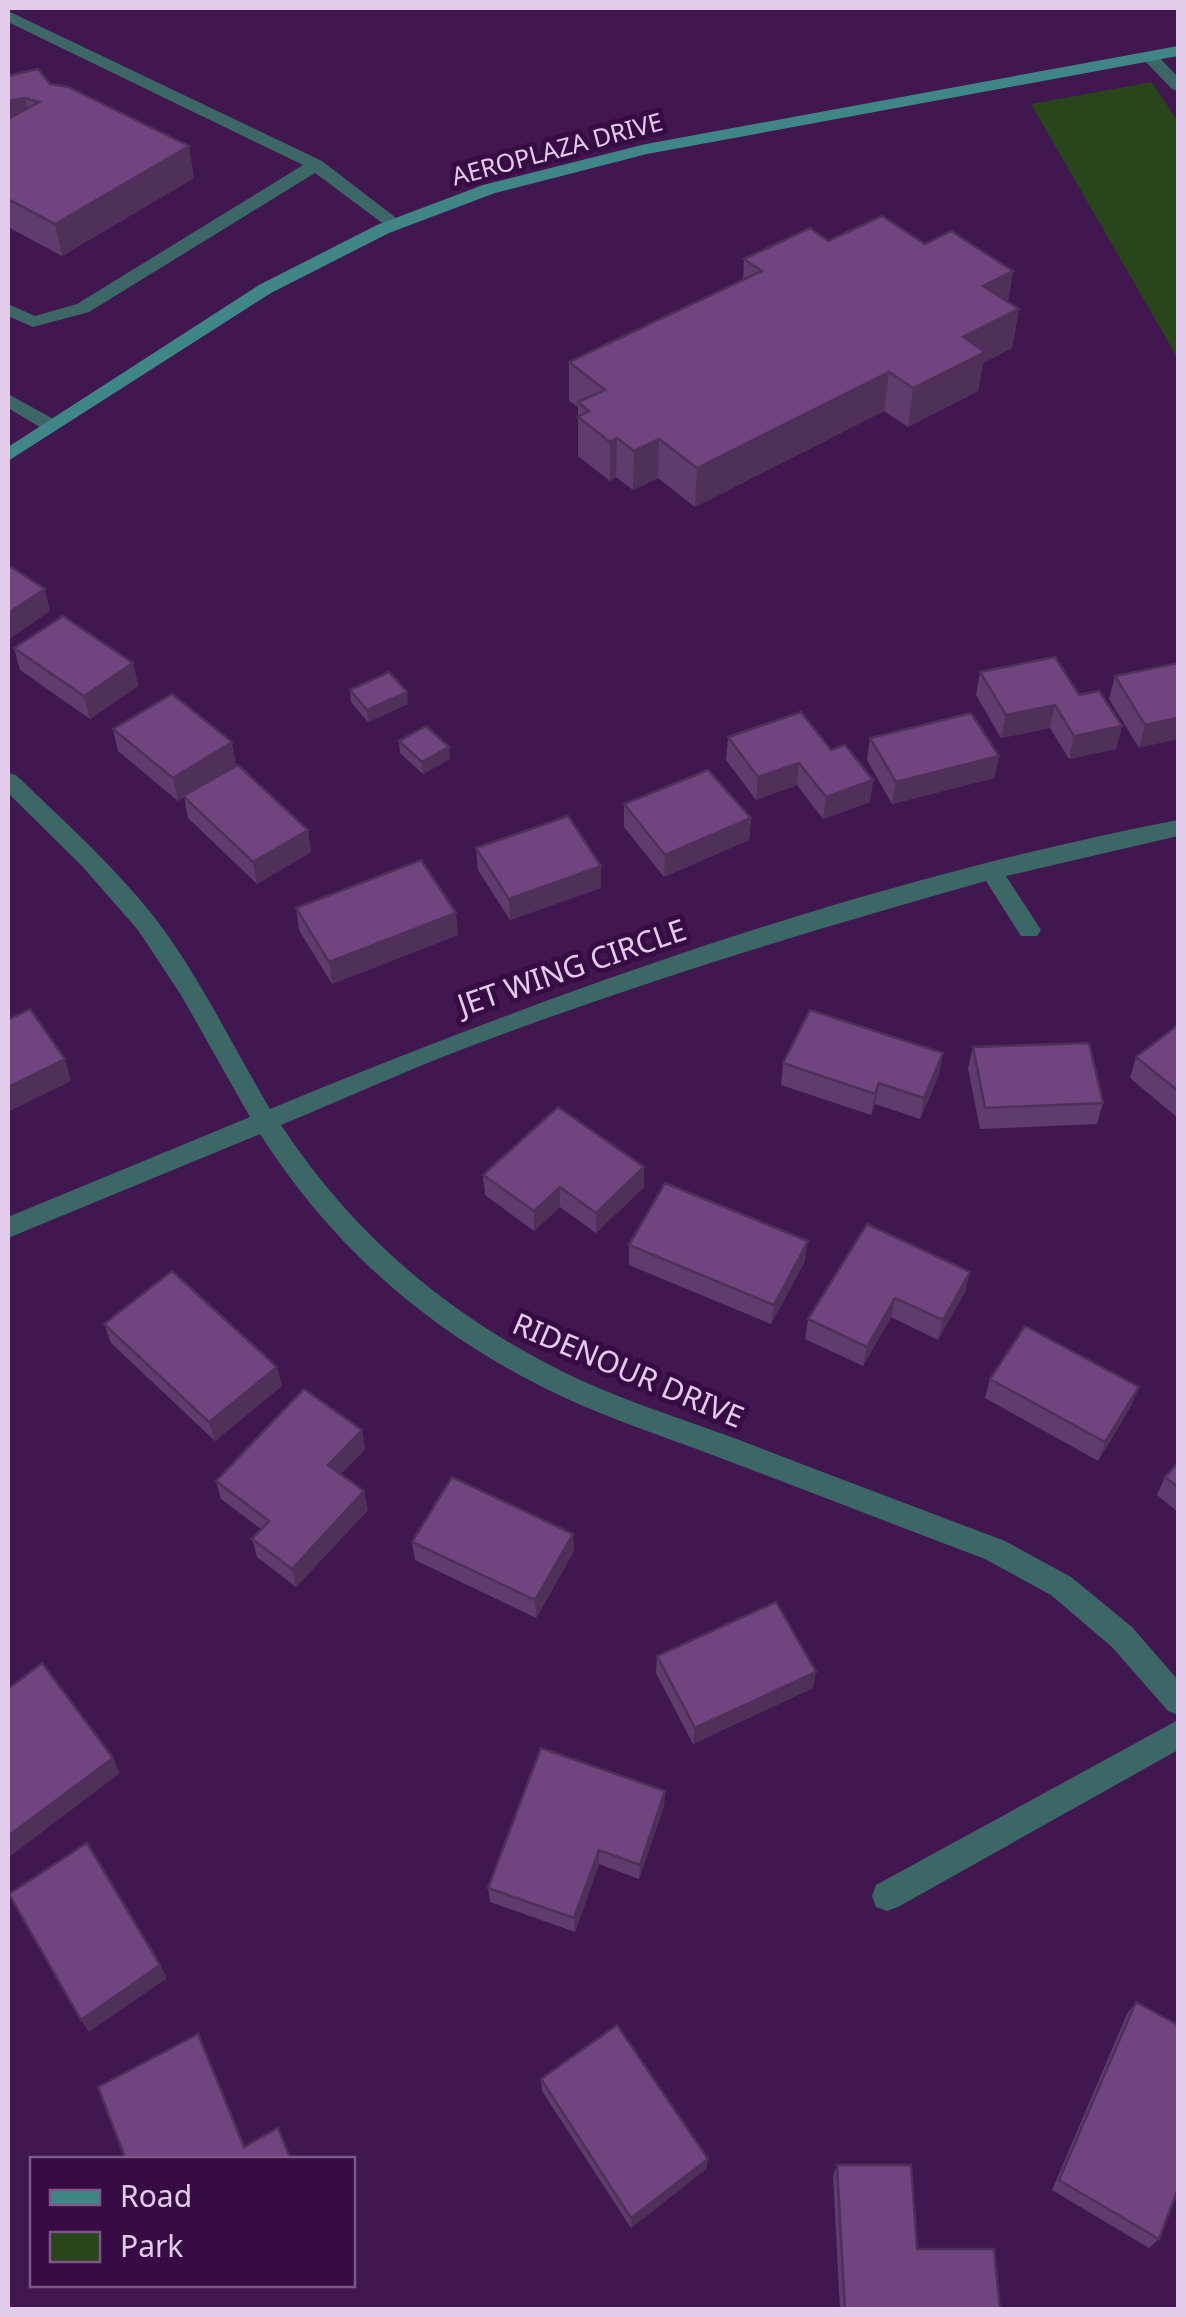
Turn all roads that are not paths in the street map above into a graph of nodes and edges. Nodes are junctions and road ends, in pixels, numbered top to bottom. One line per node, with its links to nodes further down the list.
1 (8, 16): 5 (street)
2 (1178, 51): 3 (street, AEROPLAZA DRIVE)
3 (1150, 57): 4 (street); 6 (street, AEROPLAZA DRIVE)
4 (1178, 86)
5 (316, 165): 6 (street); 7 (street)
6 (396, 224): 9 (street, AEROPLAZA DRIVE)
7 (8, 309)
8 (8, 400): 9 (street)
9 (52, 426): 10 (street, AEROPLAZA DRIVE)
10 (8, 454)
11 (8, 780): 15 (street, RIDENOUR DRIVE)
12 (1178, 828): 13 (street, JET WING CIRCLE)
13 (992, 871): 14 (street); 15 (street, JET WING CIRCLE)
14 (1029, 930)
15 (264, 1120): 16 (street, JET WING CIRCLE); 17 (street, RIDENOUR DRIVE)
16 (8, 1228)
17 (1178, 1701)
18 (1178, 1734): 19 (street)
19 (887, 1896)

